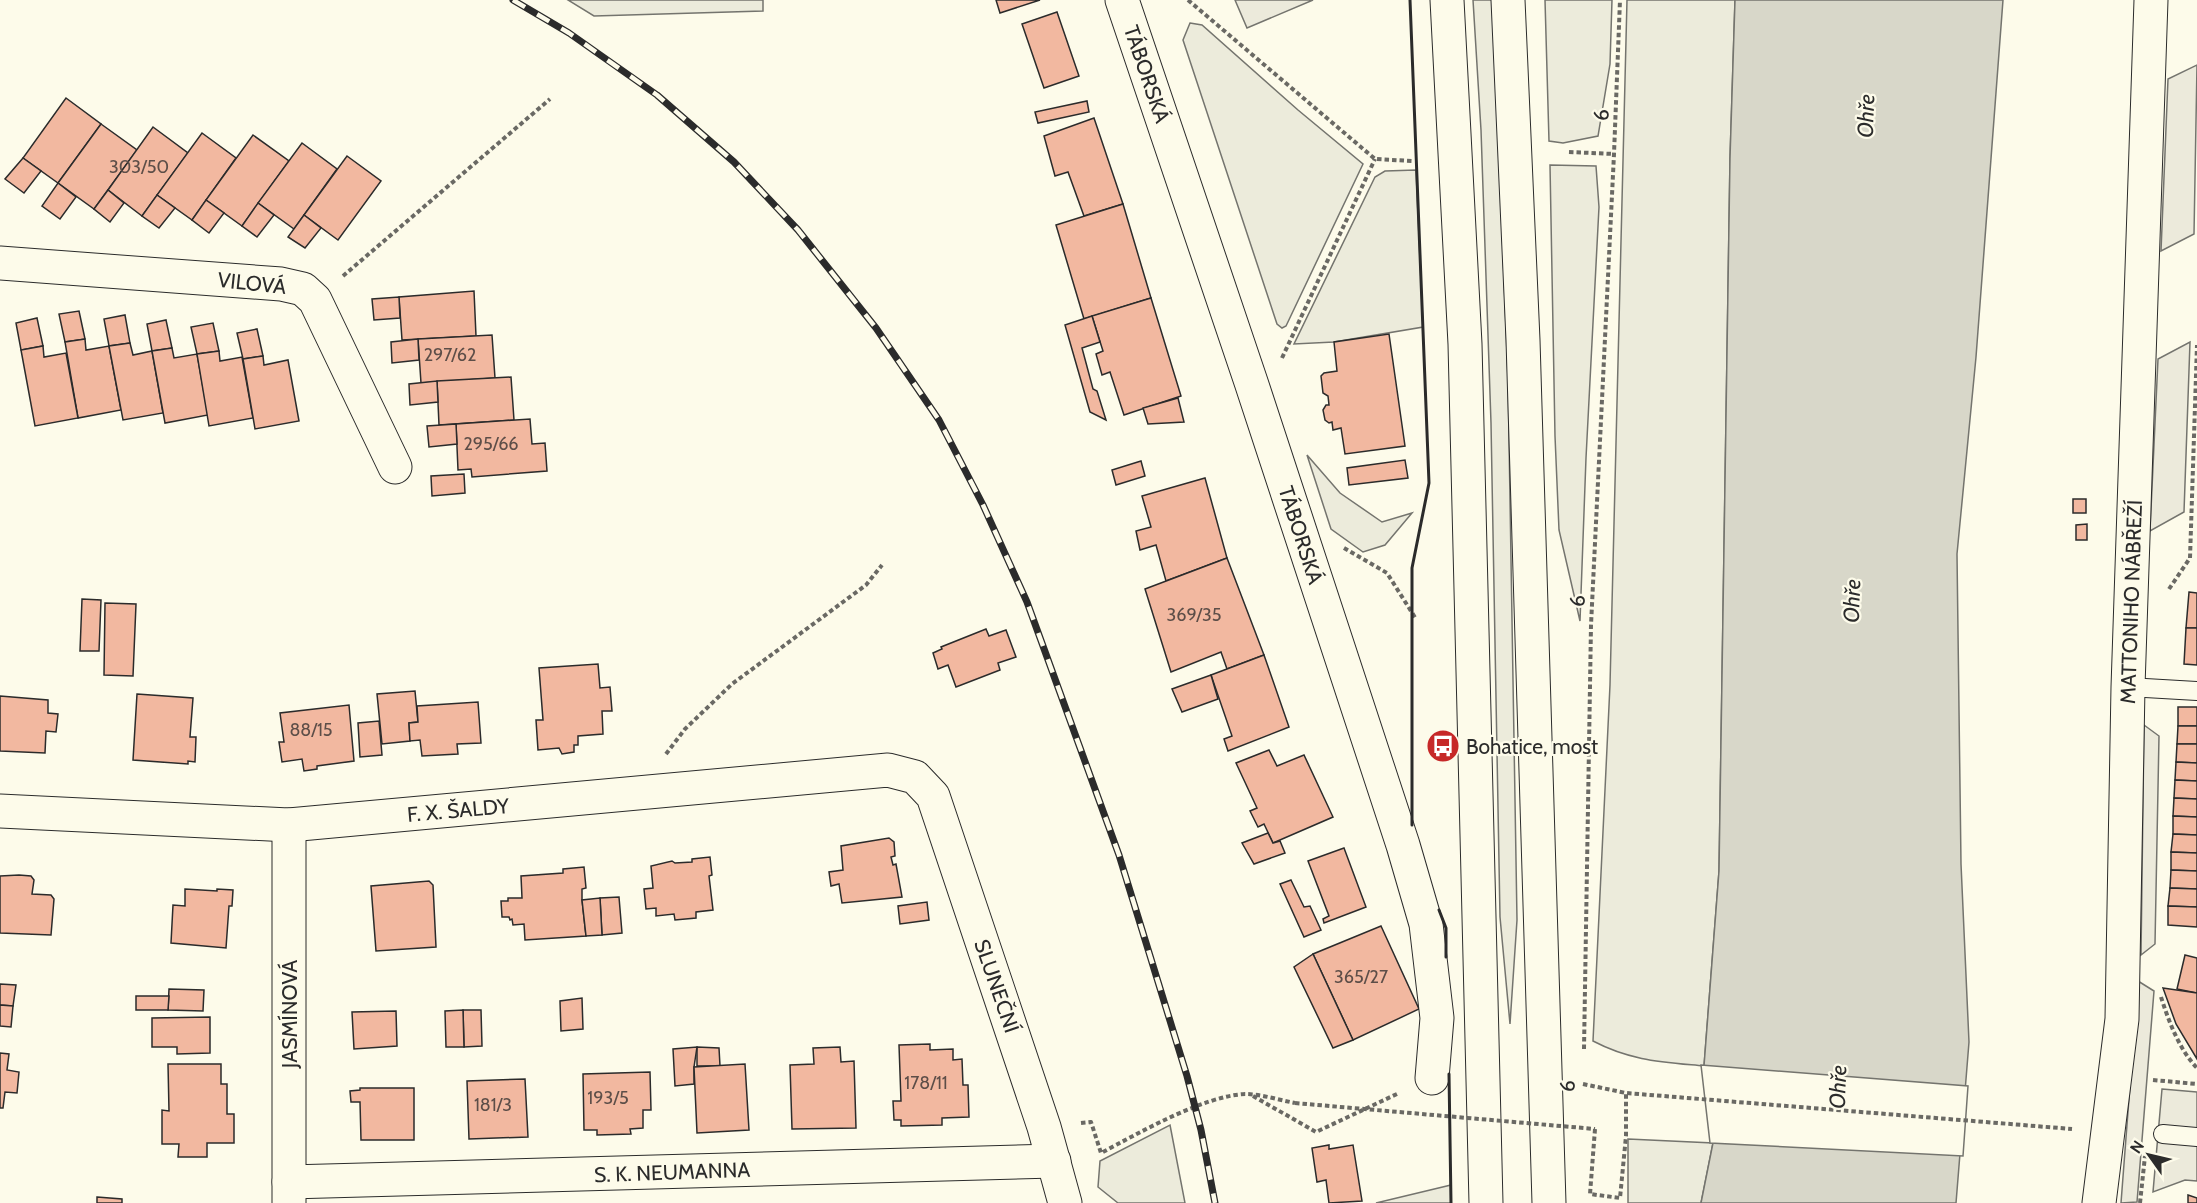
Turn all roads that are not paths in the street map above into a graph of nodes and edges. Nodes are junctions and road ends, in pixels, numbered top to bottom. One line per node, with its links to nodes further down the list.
1 (1122, 0): 12 (main road, TÁBORSKÁ)
2 (1447, 0): 18 (main road)
3 (1508, 0): 19 (main road, 6)
4 (2151, 0): 7 (main road, MATTONIHO NÁBŘEŽÍ)
5 (0, 263): 6 (main road, VILOVÁ)
6 (395, 467)
7 (2128, 687): 8 (lane); 20 (main road, MATTONIHO NÁBŘEŽÍ)
8 (2197, 691)
9 (915, 777): 11 (main road, F. X. ŠALDY); 15 (main road, SLUNEČNÍ)
10 (0, 811): 11 (main road, F. X. ŠALDY)
11 (288, 825): 16 (main road, JASMÍNOVÁ)
12 (1432, 1078)
13 (2163, 1134): 14 (lane)
14 (2197, 1137)
15 (1054, 1161): 16 (main road, S. K. NEUMANNA); 17 (main road, SLUNEČNÍ)
16 (289, 1193)
17 (1065, 1203)
18 (1486, 1203)
19 (1549, 1203)
20 (2099, 1203)

